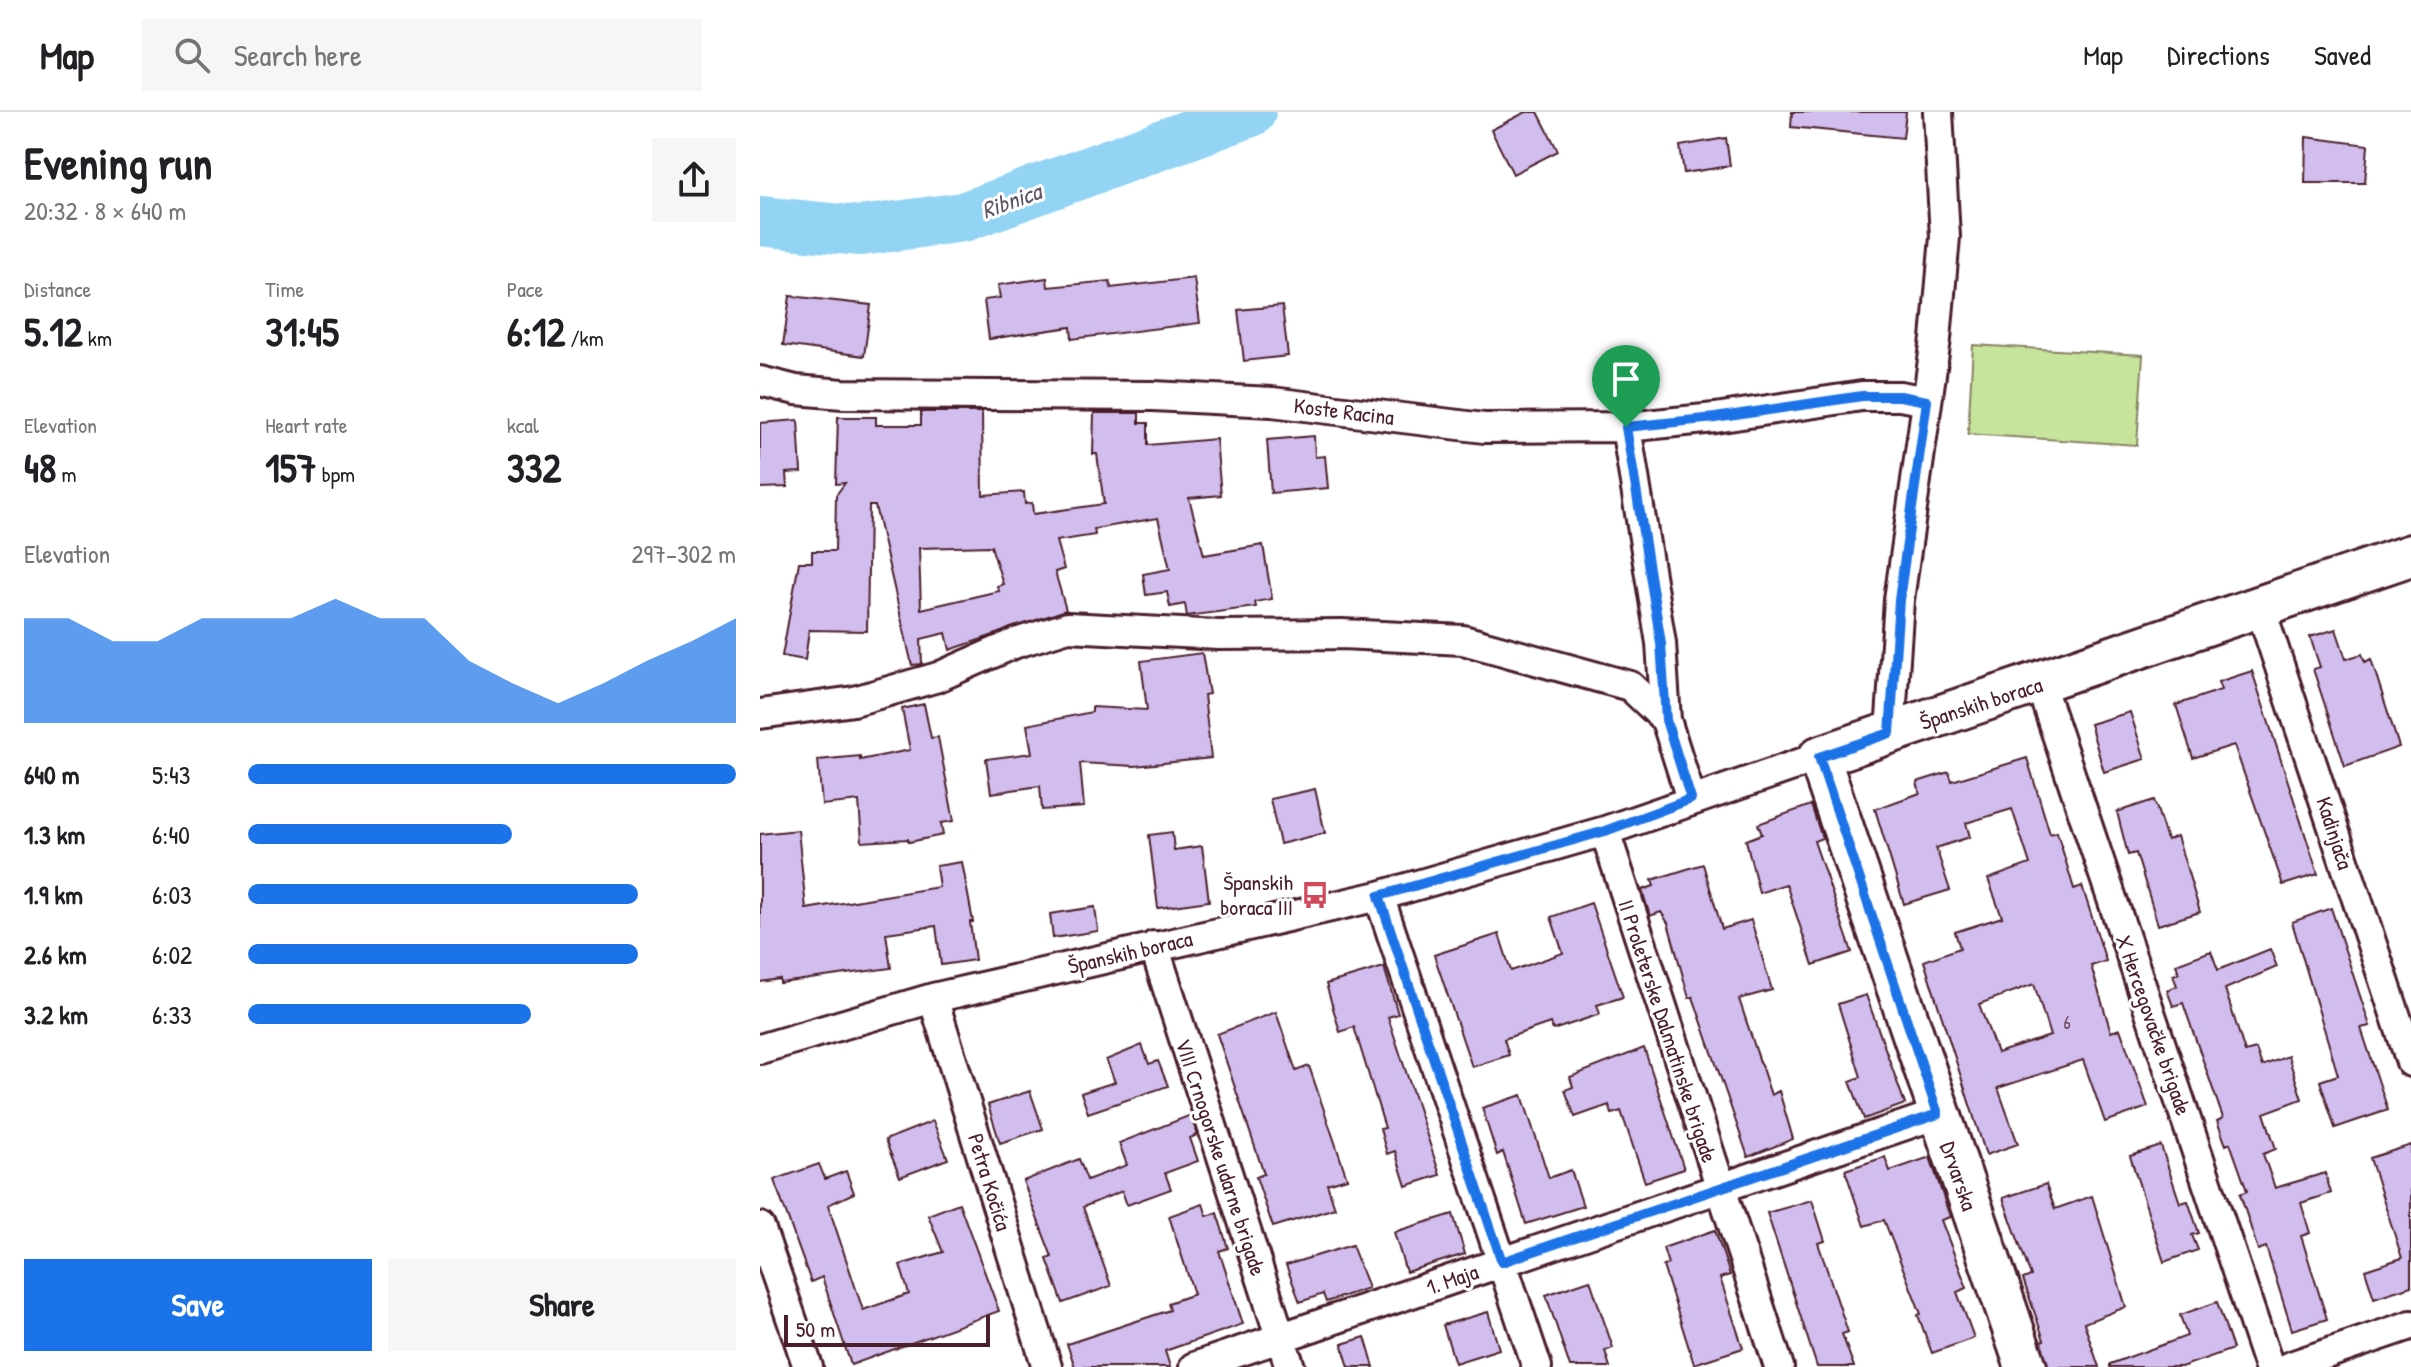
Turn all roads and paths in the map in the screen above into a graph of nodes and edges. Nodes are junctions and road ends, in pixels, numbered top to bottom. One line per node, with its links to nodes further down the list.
1 (1938, 112): 3 (street)
2 (760, 381): 4 (street, Koste Racina)
3 (1927, 401): 4 (street, Koste Racina); 10 (street)
4 (1626, 427): 9 (street)
5 (2411, 555): 6 (main road, Španskih boraca)
6 (2259, 604): 7 (main road, Španskih boraca); 18 (street, Kadinjača)
7 (2040, 684): 10 (main road, Španskih boraca); 32 (street, X Hercegovačke brigade)
8 (760, 714): 9 (street)
9 (1666, 720): 12 (street)
10 (1890, 733): 11 (main road, Španskih boraca)
11 (1819, 757): 12 (street, Španskih boraca); 19 (main road, Drvarska)
12 (1691, 799): 13 (street, Španskih boraca)
13 (1605, 831): 14 (street, Španskih boraca); 20 (street, II Proleterske Dalmatinske brigade)
14 (1379, 896): 15 (street, Španskih boraca); 22 (street)
15 (1154, 946): 16 (street, Španskih boraca); 24 (street, VIII Crnogorske udarne brigade)
16 (933, 998): 17 (street, Španskih boraca); 26 (street, Petra Kočića)
17 (760, 1049)
18 (2411, 1062)
19 (1938, 1114): 20 (street, 1. Maja); 31 (main road, Drvarska)
20 (1718, 1189): 22 (street, 1. Maja); 30 (street, II Proleterske Dalmatinske brigade)
21 (760, 1227): 25 (street)
22 (1502, 1262): 24 (street, 1. Maja); 29 (street)
23 (2411, 1325): 33 (street)
24 (1280, 1338): 27 (street, 1. Maja); 28 (street, VIII Crnogorske udarne brigade)
25 (808, 1367)
26 (1047, 1367)
27 (1194, 1367)
28 (1290, 1367)
29 (1537, 1367)
30 (1779, 1367)
31 (2026, 1367)
32 (2269, 1367)
33 (2288, 1367)

